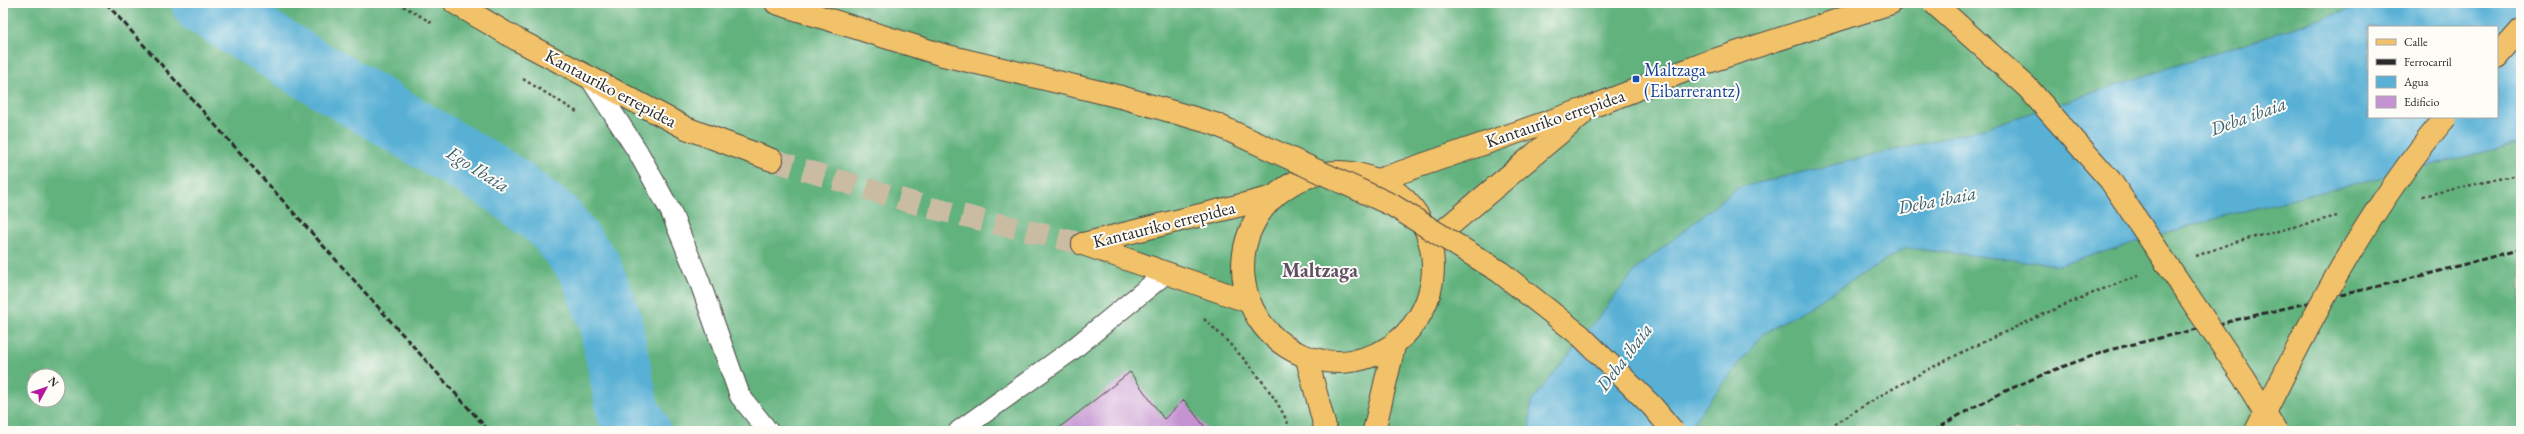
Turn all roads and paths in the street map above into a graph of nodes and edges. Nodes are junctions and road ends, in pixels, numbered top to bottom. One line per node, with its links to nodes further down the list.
1 (398, 3): 6 (path)
2 (455, 3): 10 (main road, Kantauriko errepidea)
3 (776, 3): 28 (main road, bridge)
4 (1891, 3): 11 (main road, Kantauriko errepidea)
5 (1934, 3): 30 (main road, bridge)
6 (438, 27)
7 (2521, 30): 8 (main road)
8 (2498, 56)
9 (517, 75): 12 (path)
10 (590, 78): 14 (main road, Kantauriko errepidea); 23 (lane)
11 (1591, 106): 15 (main road, Kantauriko errepidea); 17 (main road)
12 (582, 115)
13 (2445, 118): 29 (main road, bridge)
14 (772, 160)
15 (1378, 180): 16 (main road); 17 (main road)
16 (1274, 197): 18 (main road, Kantauriko errepidea); 19 (main road)
17 (1430, 242): 21 (main road)
18 (1166, 273): 19 (main road, Kantauriko errepidea); 24 (lane)
19 (1247, 301): 22 (main road)
20 (1203, 318): 25 (path)
21 (1394, 346): 22 (main road); 27 (main road)
22 (1307, 359): 26 (main road)
23 (768, 431)
24 (960, 431)
25 (1291, 431)
26 (1326, 431)
27 (1374, 431)
28 (1673, 431)
29 (2256, 431)
30 (2276, 431)

